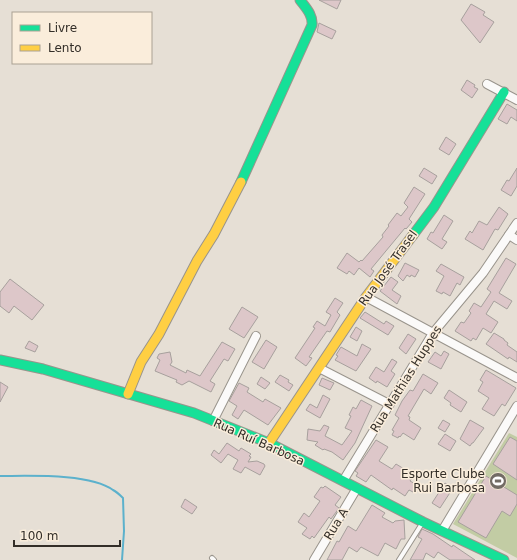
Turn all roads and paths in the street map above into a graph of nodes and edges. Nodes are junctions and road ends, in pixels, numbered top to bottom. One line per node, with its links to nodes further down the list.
1 (300, 0): 14 (street)
2 (487, 84): 3 (street)
3 (504, 92): 4 (street); 8 (street, Rua José Trasel)
4 (517, 100)
5 (517, 223): 6 (street, Rua Mathias Huppes)
6 (509, 236): 7 (street); 9 (street, Rua Mathias Huppes)
7 (517, 240)
8 (366, 297): 9 (street); 12 (street, Rua José Trasel)
9 (432, 333): 13 (street); 15 (street, Rua Mathias Huppes)
10 (256, 336): 17 (street)
11 (0, 360): 14 (street, Rua Ruí Barbosa)
12 (319, 368): 15 (street); 18 (street, Rua José Trasel)
13 (517, 378)
14 (128, 394): 17 (street, Rua Ruí Barbosa)
15 (389, 404): 19 (street, Rua Mathias Huppes)
16 (517, 406): 22 (street)
17 (213, 421): 18 (street, Rua Ruí Barbosa)
18 (269, 443): 19 (street, Rua Ruí Barbosa)
19 (343, 481): 20 (street, Rua Ruí Barbosa)
20 (357, 488): 21 (street, Rua Ruí Barbosa); 23 (street, Rua A)
21 (423, 522): 22 (street, Rua Ruí Barbosa); 24 (lane)
22 (442, 531): 25 (street, Rua Ruí Barbosa)
23 (314, 560)
24 (399, 560)
25 (504, 560)

